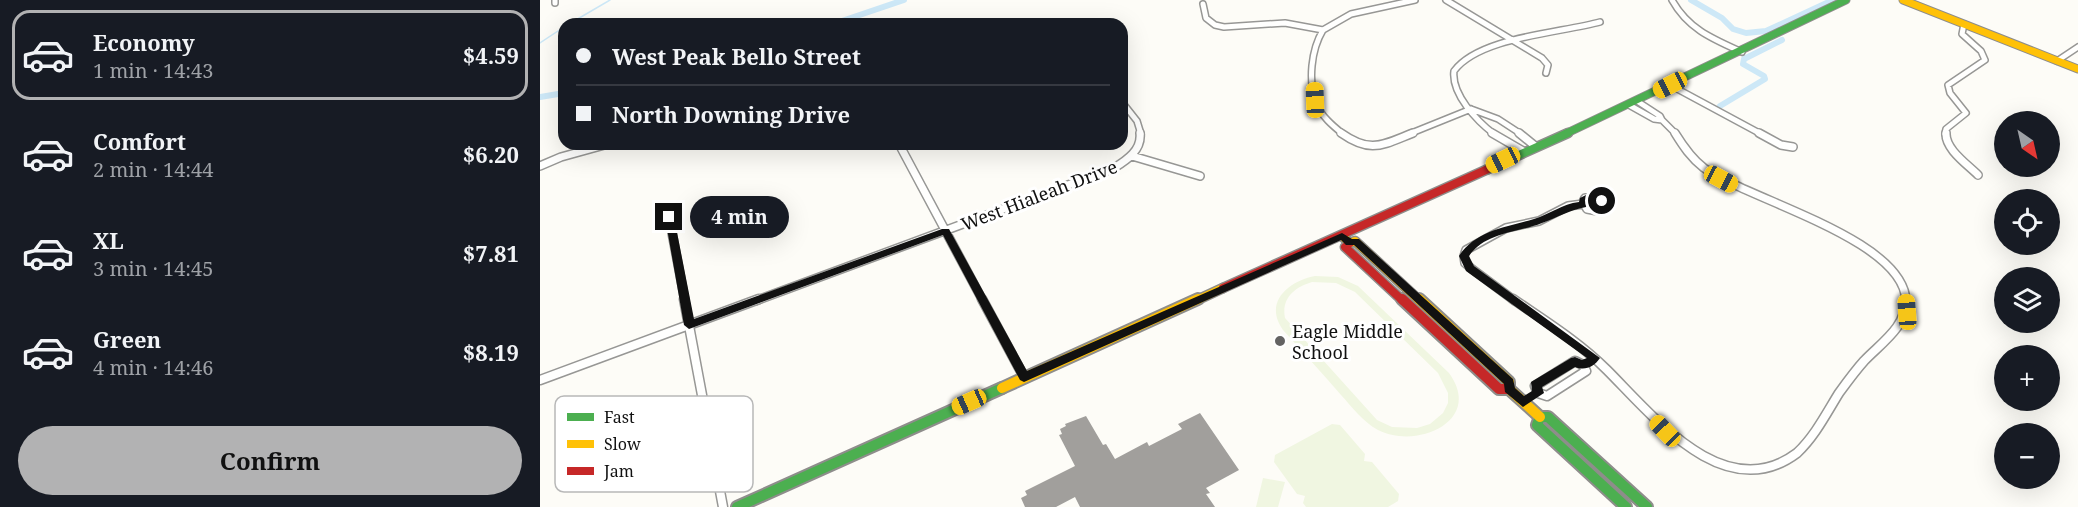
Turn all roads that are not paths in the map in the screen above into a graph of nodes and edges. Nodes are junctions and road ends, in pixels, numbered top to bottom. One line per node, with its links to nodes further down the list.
1 (1416, 0): 9 (street)
2 (1446, 0): 10 (street)
3 (1672, 0): 12 (street)
4 (1846, 0): 12 (main road)
5 (1903, 0): 8 (main road)
6 (1203, 4): 9 (street)
7 (1600, 22): 10 (street)
8 (1964, 24): 13 (main road); 27 (street)
9 (1323, 30): 19 (street)
10 (1514, 41): 15 (street); 19 (street)
11 (2078, 47): 13 (street)
12 (1742, 52): 16 (main road)
13 (2057, 61): 14 (main road)
14 (2078, 69)
15 (1546, 74)
16 (1670, 85): 17 (main road); 21 (street)
17 (1633, 103): 20 (main road); 34 (street)
18 (1128, 109): 25 (street)
19 (1471, 109): 20 (street); 24 (street)
20 (1535, 146): 24 (main road)
21 (1793, 147)
22 (586, 150): 26 (street)
23 (902, 150): 31 (street)
24 (1523, 152): 32 (main road)
25 (1132, 156): 28 (street); 31 (street, West Hialeah Drive)
26 (540, 166)
27 (1978, 175)
28 (1200, 176)
29 (1583, 204): 34 (street)
30 (669, 217): 33 (street)
31 (946, 231): 33 (street, West Hialeah Drive); 36 (street)
32 (1346, 239): 36 (main road); 40 (main road)
33 (689, 325): 37 (street, West Hialeah Drive); 39 (street)
34 (1595, 358): 35 (street)
35 (1583, 365): 38 (street); 38 (street)
36 (1024, 377): 44 (main road)
37 (540, 380)
38 (1538, 393): 40 (street)
39 (702, 396)
40 (1523, 402): 41 (main road)
41 (1540, 417): 45 (main road); 46 (main road)
42 (720, 492): 43 (street)
43 (723, 507)
44 (737, 507)
45 (1626, 507)
46 (1647, 507)

